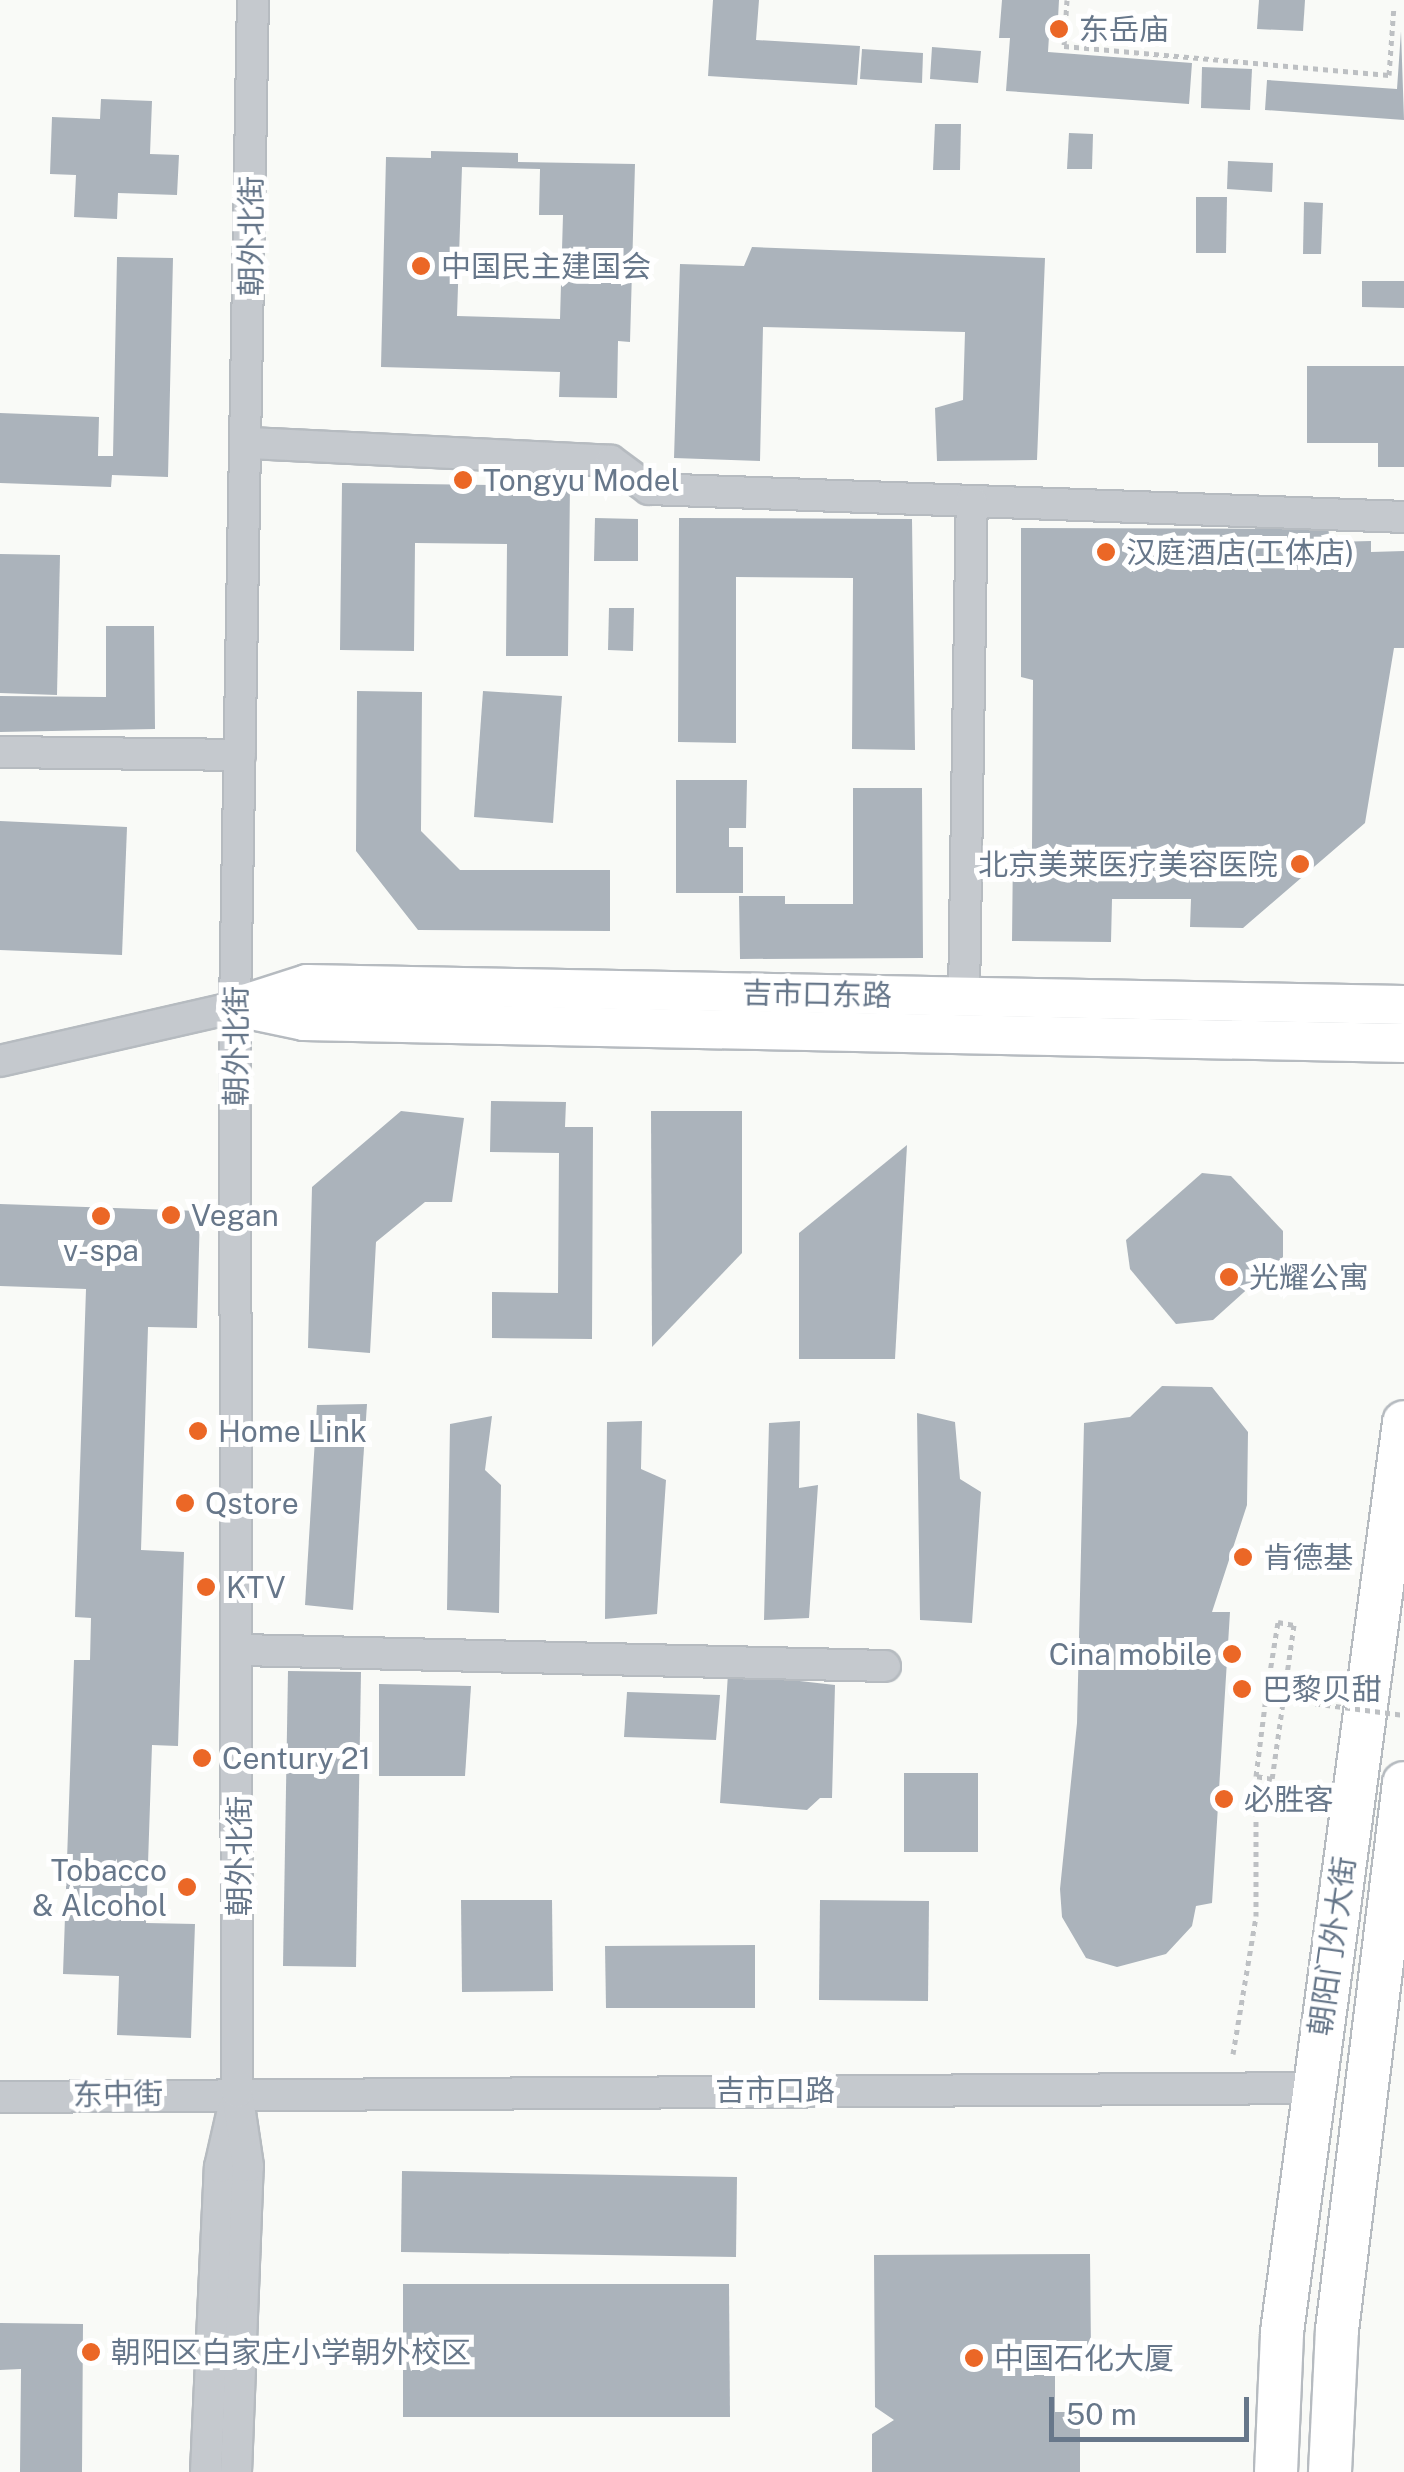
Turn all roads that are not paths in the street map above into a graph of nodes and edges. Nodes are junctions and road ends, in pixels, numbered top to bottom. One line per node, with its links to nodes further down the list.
1 (253, 0): 2 (street, 朝外北街)
2 (249, 443): 3 (street); 6 (street, 朝外北街)
3 (972, 501): 4 (street); 7 (street)
4 (1404, 517)
5 (0, 752): 6 (street)
6 (240, 755): 9 (street, 朝外北街)
7 (964, 997): 8 (main road, 吉市口东路); 9 (main road, 吉市口东路)
8 (1404, 1006)
9 (234, 1007): 10 (main road, 吉市口东路); 11 (street, 吉市口东路); 13 (street, 朝外北街)
10 (1404, 1043)
11 (0, 1061)
12 (1404, 1422): 17 (highway, 朝阳门外大街)
13 (241, 1650): 14 (street); 18 (street, 朝外北街)
14 (886, 1666)
15 (1404, 1783): 16 (highway, 朝阳门外大街)
16 (1388, 2036): 23 (highway, 朝阳门外大街)
17 (1313, 2088): 18 (street, 吉市口路); 22 (highway, 朝阳门外大街)
18 (237, 2092): 19 (street, 东中街); 20 (street, 朝外北街); 21 (street, 朝外北街)
19 (0, 2096)
20 (206, 2472)
21 (236, 2472)
22 (1276, 2472)
23 (1330, 2472)

